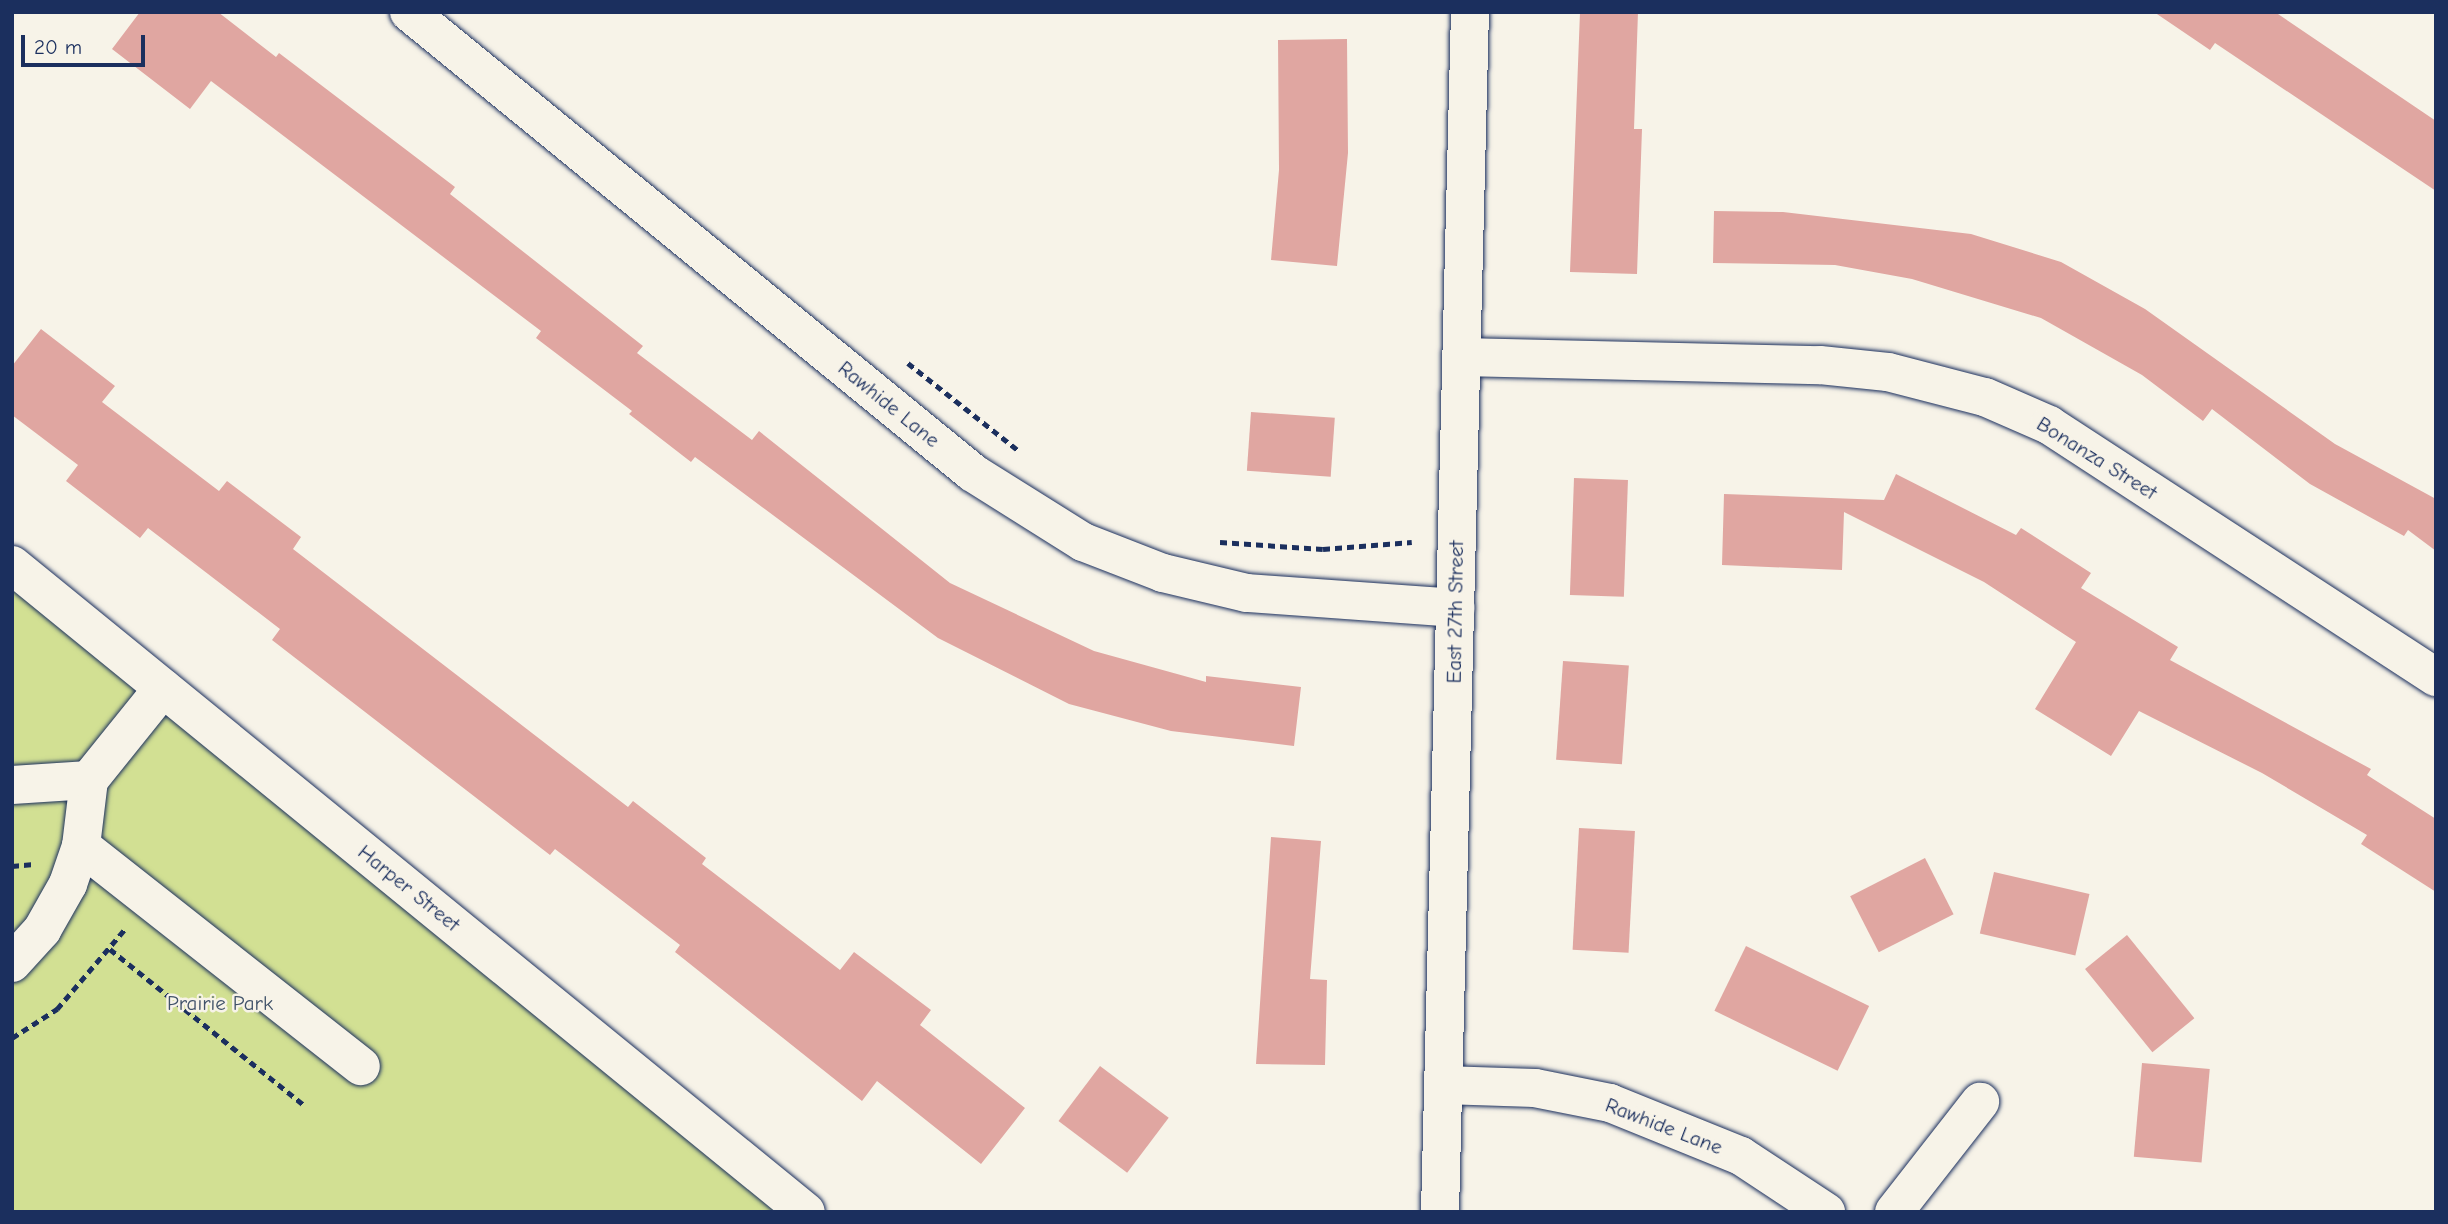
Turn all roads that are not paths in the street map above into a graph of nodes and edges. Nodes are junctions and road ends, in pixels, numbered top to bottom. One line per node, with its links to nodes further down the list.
1 (409, 12): 5 (street, Rawhide Lane)
2 (1470, 12): 3 (street, East 27th Street)
3 (1461, 357): 5 (street, East 27th Street); 6 (street, Bonanza Street)
4 (12, 565): 7 (street, Harper Street)
5 (1455, 608): 13 (street, East 27th Street)
6 (2436, 677)
7 (163, 688): 8 (street); 15 (street, Harper Street)
8 (89, 780): 9 (street); 10 (street)
9 (12, 785)
10 (81, 846): 11 (street); 12 (street)
11 (12, 962)
12 (361, 1066)
13 (1443, 1085): 16 (street, East 27th Street); 17 (street, Rawhide Lane)
14 (1980, 1102): 18 (street)
15 (806, 1212)
16 (1440, 1212)
17 (1826, 1212)
18 (1894, 1212)

